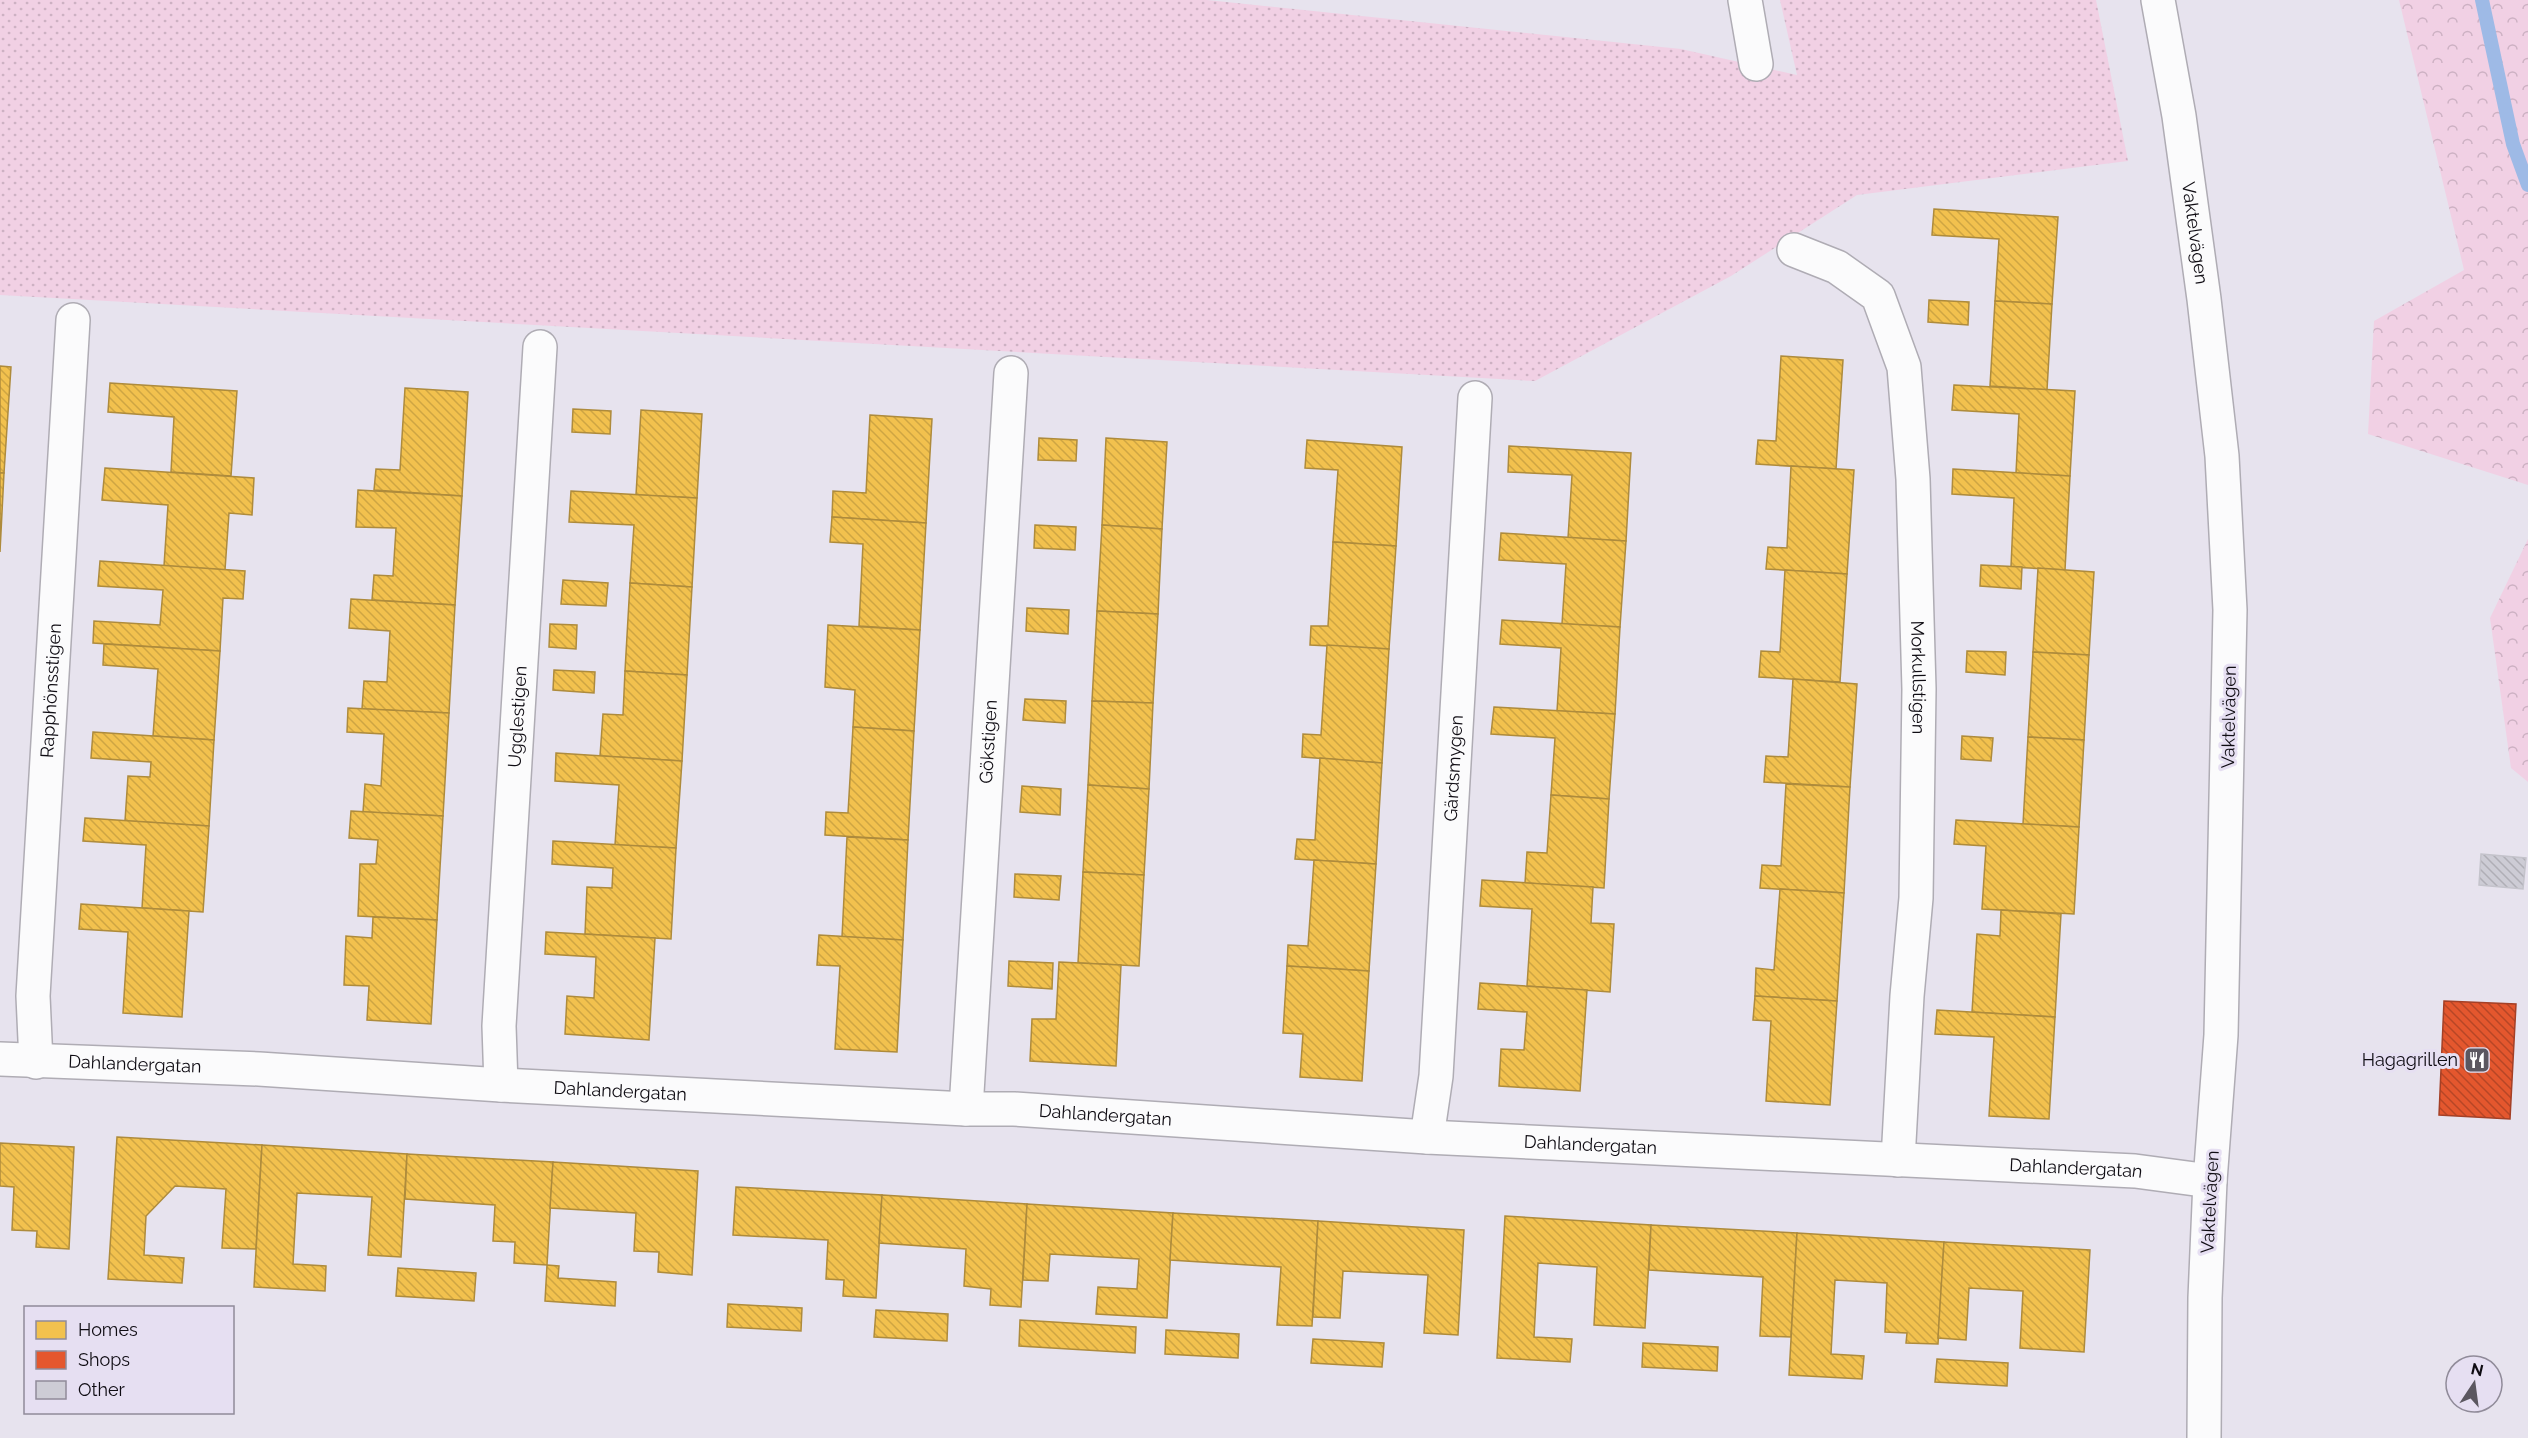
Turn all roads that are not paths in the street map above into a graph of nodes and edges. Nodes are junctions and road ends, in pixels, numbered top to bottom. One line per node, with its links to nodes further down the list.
1 (1745, 0): 3 (street)
2 (2158, 0): 15 (street, Vaktelvägen)
3 (1756, 64)
4 (1794, 250): 14 (street, Morkullstigen)
5 (73, 320): 10 (street, Rapphönsstigen)
6 (540, 347): 11 (street, Ugglestigen)
7 (1011, 374): 12 (street, Gökstigen)
8 (1475, 398): 13 (street, Gärdsmygen)
9 (0, 1059): 10 (street, Dahlandergatan)
10 (36, 1062): 11 (street, Dahlandergatan)
11 (501, 1085): 12 (street, Dahlandergatan)
12 (966, 1109): 13 (street, Dahlandergatan)
13 (1427, 1137): 14 (street, Dahlandergatan)
14 (1899, 1160): 15 (street, Dahlandergatan)
15 (2210, 1180): 16 (street, Vaktelvägen)
16 (2204, 1438)

